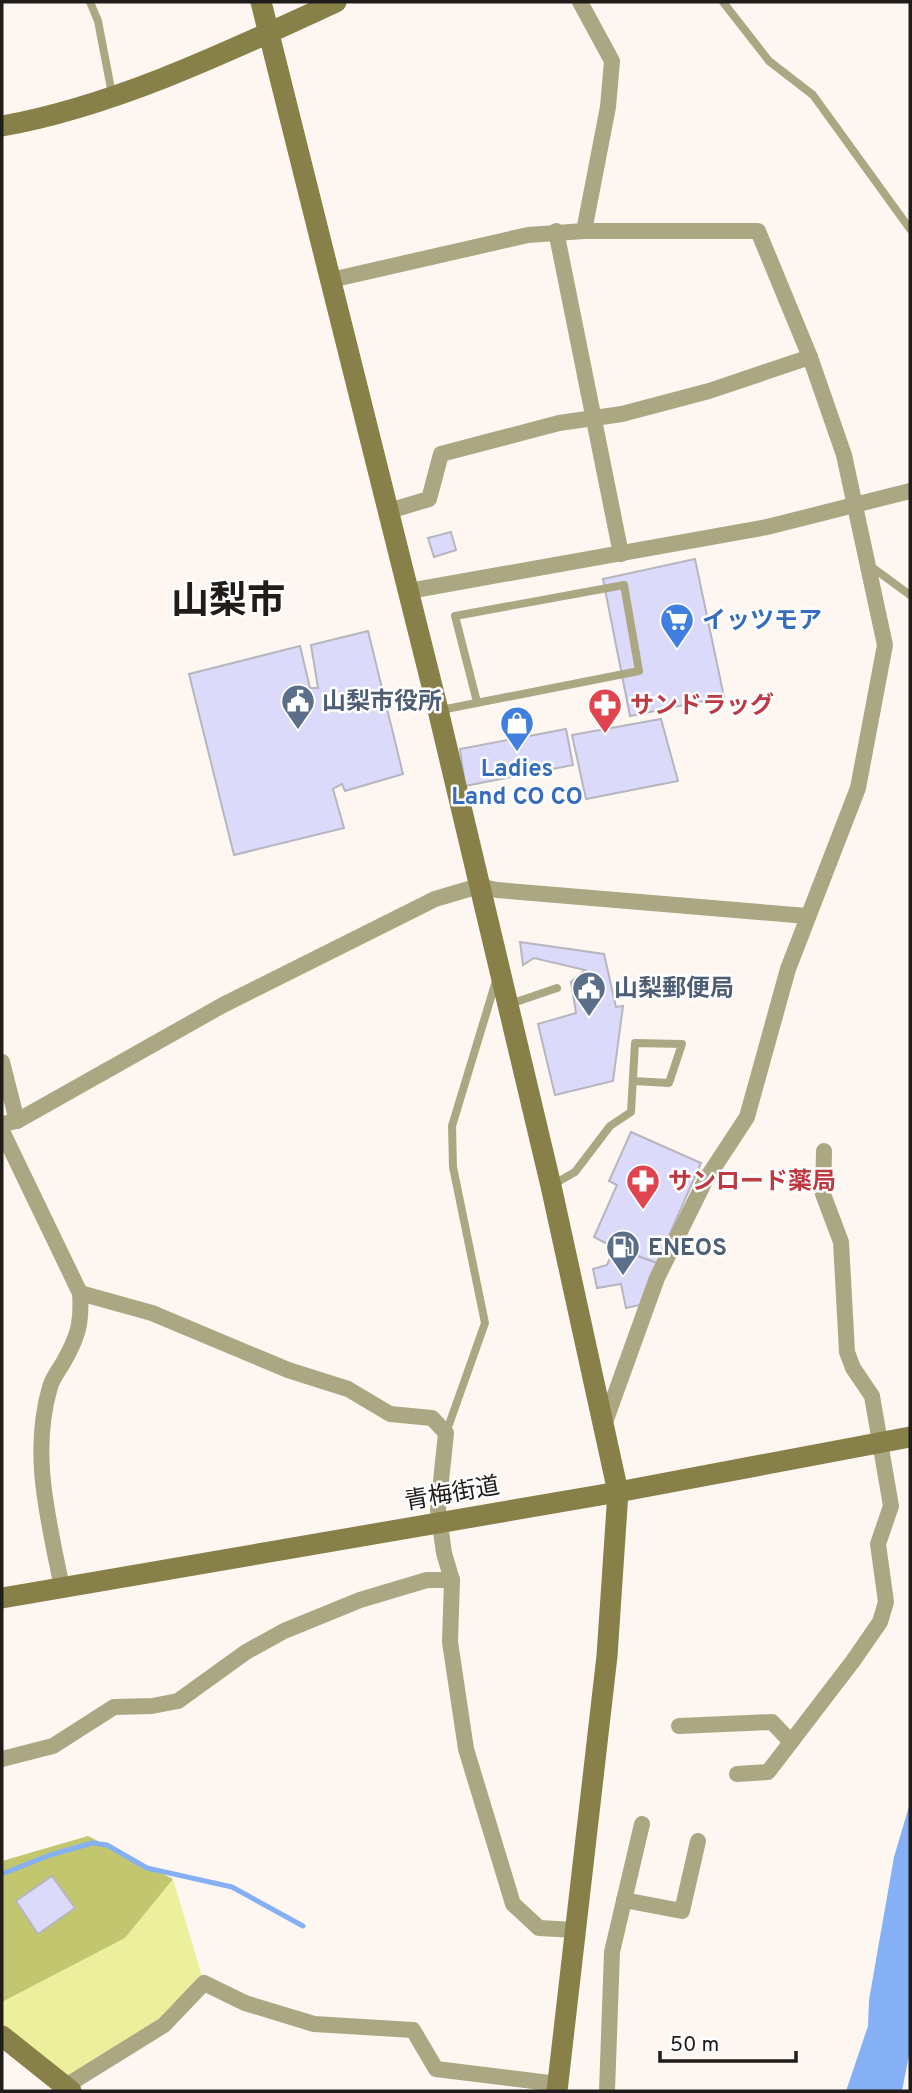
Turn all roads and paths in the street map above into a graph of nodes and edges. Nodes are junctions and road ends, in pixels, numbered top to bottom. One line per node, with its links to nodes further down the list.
1 (90, 2): 7 (lane)
2 (261, 2): 6 (street)
3 (336, 2): 6 (street)
4 (580, 2): 10 (street)
5 (723, 2): 9 (lane)
6 (269, 33): 7 (street); 12 (street)
7 (113, 96): 8 (street)
8 (2, 126)
9 (910, 229)
10 (584, 231): 11 (street); 13 (street)
11 (556, 232): 12 (street); 14 (street)
12 (331, 280): 17 (street)
13 (810, 357): 14 (street); 16 (street)
14 (594, 418): 17 (street); 18 (street)
15 (910, 491): 16 (street)
16 (852, 504): 18 (street); 19 (street)
17 (389, 511): 20 (street)
18 (621, 554): 20 (street)
19 (869, 565): 21 (lane); 25 (street)
20 (409, 591): 23 (street)
21 (910, 595)
22 (477, 702): 22 (lane); 23 (lane)
23 (438, 710): 24 (street)
24 (479, 886): 25 (street); 26 (street); 31 (street)
25 (807, 916): 36 (street)
26 (499, 972): 28 (street); 37 (lane)
27 (557, 988): 28 (lane)
28 (508, 1005): 34 (street)
29 (2, 1062): 31 (street)
30 (633, 1081): 30 (lane); 34 (lane)
31 (9, 1122)
32 (2, 1131): 35 (street)
33 (824, 1151): 39 (street)
34 (551, 1186): 36 (street)
35 (80, 1293): 37 (street); 43 (street)
36 (604, 1425): 40 (street)
37 (446, 1433): 41 (street)
38 (910, 1437): 39 (street, 青梅街道)
39 (878, 1442): 40 (street, 青梅街道); 46 (street)
40 (618, 1492): 41 (street, 青梅街道); 52 (street)
41 (439, 1521): 42 (street); 43 (street, 青梅街道)
42 (452, 1580): 47 (street); 52 (street)
43 (62, 1588): 44 (street, 青梅街道)
44 (2, 1598)
45 (679, 1726): 46 (street)
46 (791, 1742): 48 (street)
47 (2, 1759)
48 (737, 1774)
49 (642, 1824): 51 (street)
50 (698, 1841): 51 (street)
51 (624, 1900): 56 (street)
52 (575, 1930): 54 (street)
53 (2, 2036): 55 (street)
54 (557, 2087): 55 (street)
55 (68, 2089)
56 (607, 2091)

